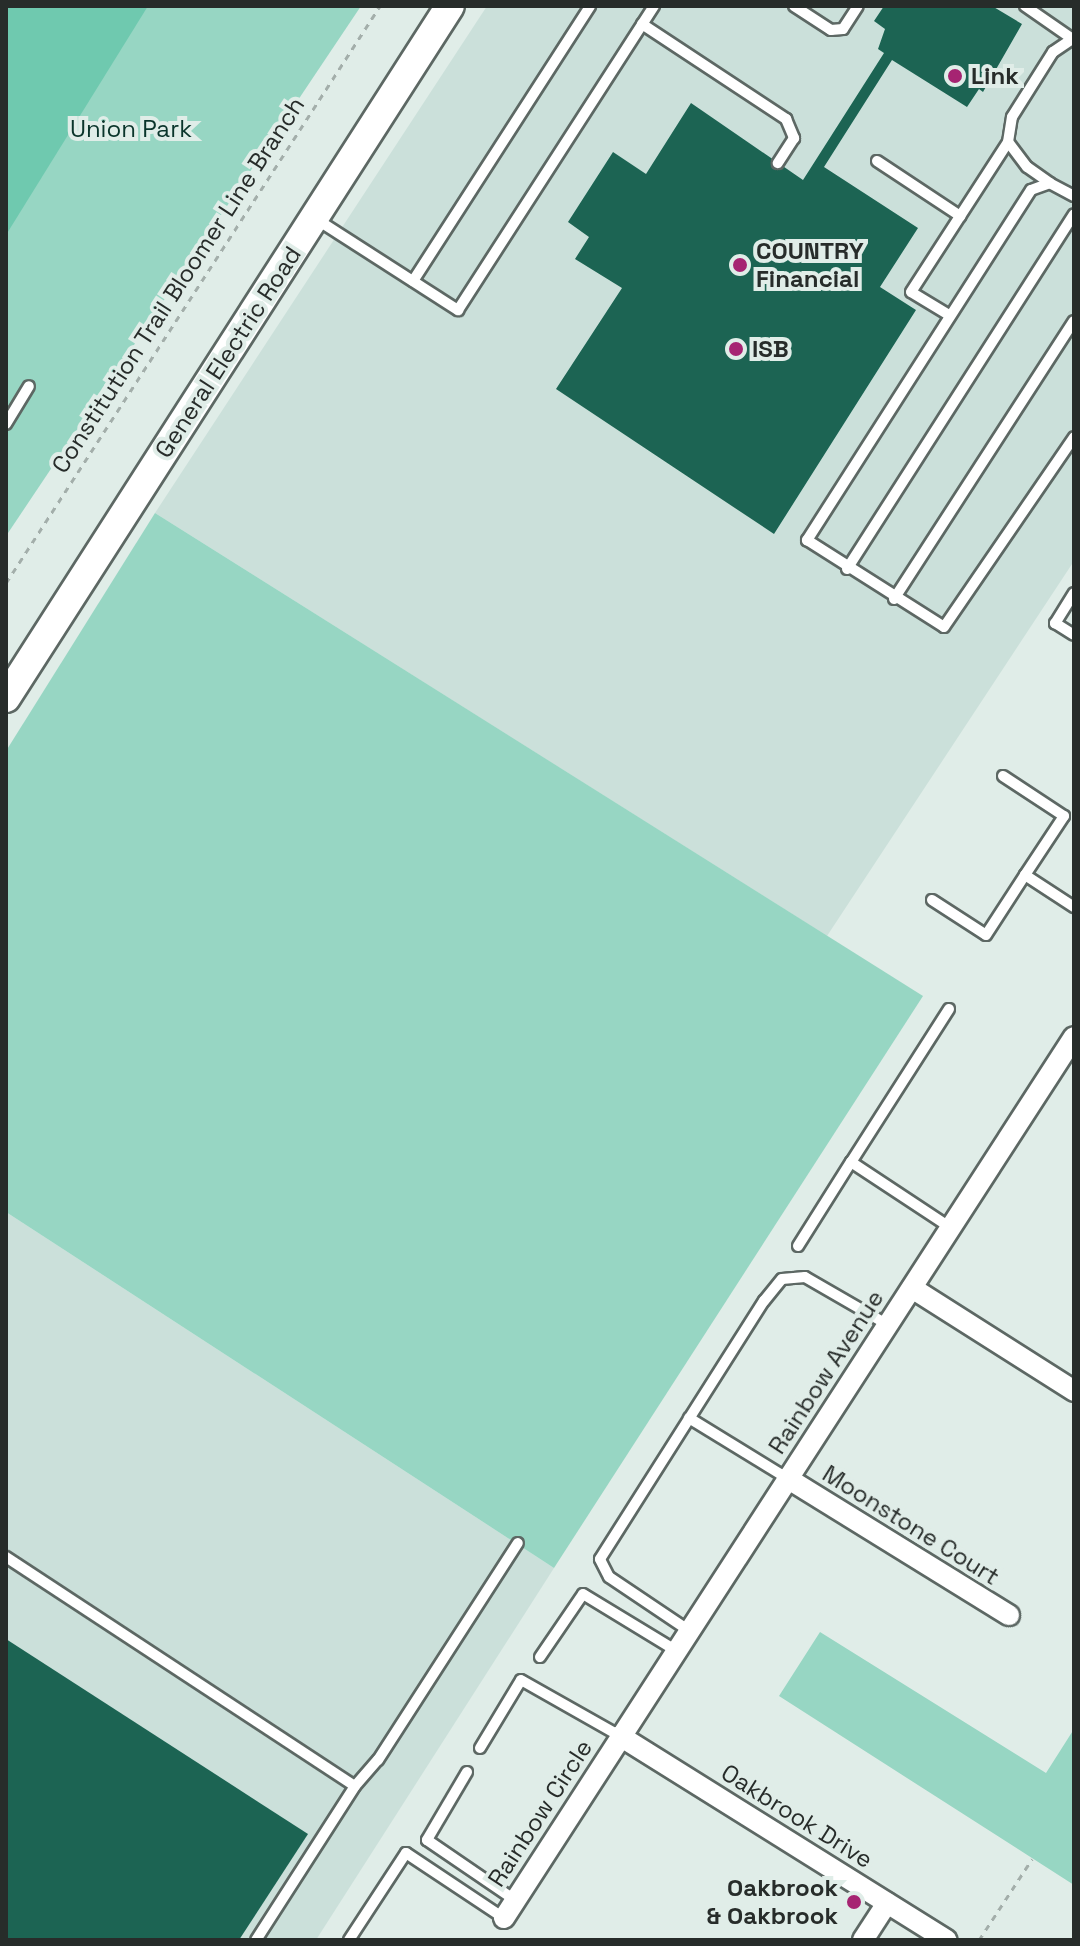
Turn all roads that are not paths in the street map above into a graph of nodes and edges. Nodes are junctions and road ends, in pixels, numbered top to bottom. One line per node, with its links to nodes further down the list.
1 (450, 6): 16 (main road, General Electric Road)
2 (590, 6): 17 (lane)
3 (654, 6): 7 (lane)
4 (794, 6): 5 (lane)
5 (858, 6)
6 (1025, 6): 8 (lane)
7 (642, 24): 11 (lane); 17 (lane)
8 (1072, 38): 9 (lane)
9 (1008, 142): 12 (lane); 15 (lane)
10 (877, 161): 15 (lane)
11 (778, 163)
12 (1050, 183): 13 (lane); 18 (lane)
13 (1074, 196)
14 (1074, 214): 23 (lane)
15 (960, 216): 18 (lane)
16 (314, 218): 17 (lane); 27 (main road, General Electric Road)
17 (413, 281)
18 (949, 315): 23 (lane)
19 (1074, 321): 25 (lane)
20 (29, 386): 21 (lane)
21 (6, 424)
22 (1074, 437): 25 (lane)
23 (847, 569): 25 (lane)
24 (1074, 593): 26 (lane)
25 (894, 599)
26 (1074, 635)
27 (6, 698)
28 (1003, 776): 29 (lane)
29 (1025, 875): 30 (lane); 31 (lane)
30 (932, 900)
31 (1074, 907)
32 (949, 1009): 34 (lane)
33 (1074, 1037): 35 (street, Rainbow Avenue)
34 (851, 1162): 35 (lane); 36 (lane)
35 (951, 1228): 37 (street, Rainbow Avenue)
36 (798, 1246)
37 (912, 1288): 38 (street, Rainbow Avenue); 39 (street)
38 (888, 1325): 40 (lane); 41 (street, Rainbow Avenue)
39 (1074, 1391)
40 (689, 1418): 41 (lane); 45 (lane)
41 (787, 1478): 44 (street, Moonstone Court); 45 (street, Rainbow Avenue)
42 (518, 1543): 51 (lane)
43 (6, 1557): 51 (lane)
44 (1009, 1615)
45 (688, 1630): 46 (street, Rainbow Avenue)
46 (675, 1650): 47 (lane); 48 (street, Rainbow Avenue)
47 (540, 1657)
48 (620, 1736): 49 (lane); 52 (street, Rainbow Circle); 53 (street, Oakbrook Drive)
49 (480, 1748)
50 (467, 1772): 52 (lane)
51 (355, 1786): 55 (lane)
52 (515, 1900): 54 (street, Rainbow Circle)
53 (887, 1903): 57 (street); 58 (street, Oakbrook Drive)
54 (504, 1918): 56 (lane)
55 (256, 1940)
56 (349, 1940)
57 (863, 1940)
58 (947, 1940)

